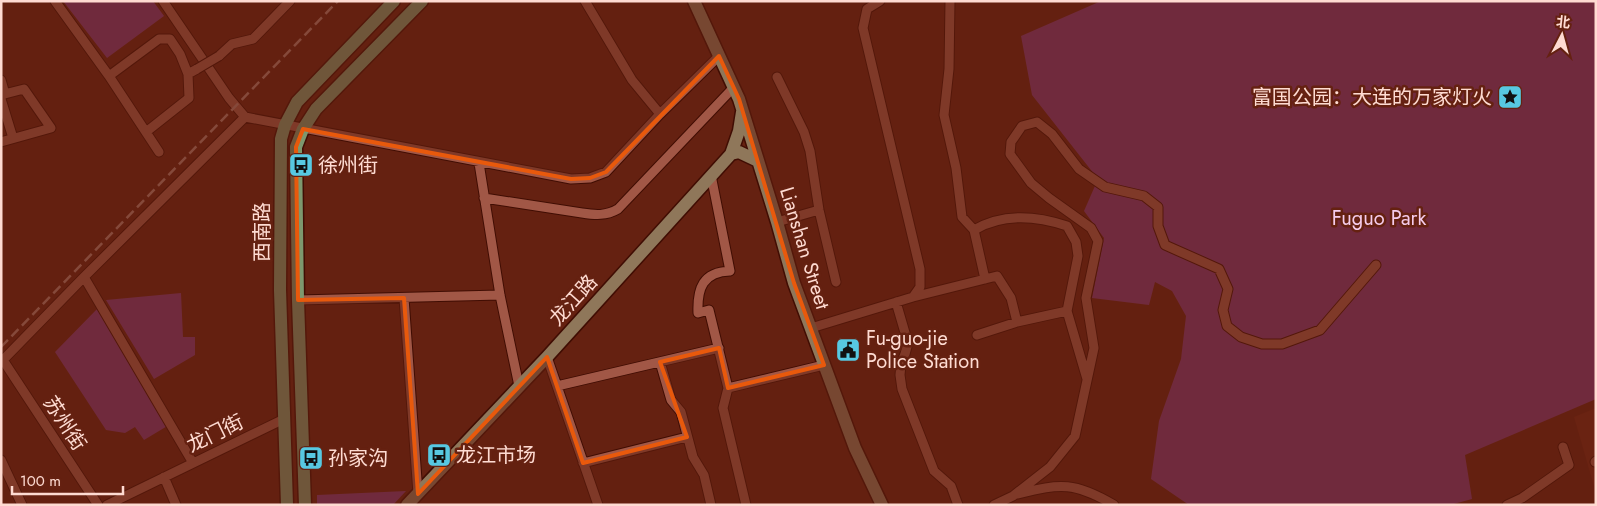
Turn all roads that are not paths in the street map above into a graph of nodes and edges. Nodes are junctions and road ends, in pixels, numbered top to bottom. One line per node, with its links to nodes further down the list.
1 (54, 1): 12 (street)
2 (163, 1): 19 (street)
3 (290, 1): 11 (street, bridge)
4 (394, 1): 20 (main road, 西南路)
5 (422, 1): 21 (main road)
6 (585, 1): 18 (street)
7 (694, 1): 10 (street, Lianshan Street)
8 (880, 1): 39 (street)
9 (950, 1): 33 (street)
10 (719, 56): 15 (street, Lianshan Street); 18 (street)
11 (188, 74): 12 (street); 22 (street)
12 (109, 76): 22 (street)
13 (777, 77): 31 (street)
14 (1, 80): 16 (street)
15 (734, 87): 17 (street, Lianshan Street); 30 (street)
16 (3, 96): 23 (street); 23 (street)
17 (742, 107): 26 (street, 龙江路); 27 (street, Lianshan Street)
18 (660, 114): 28 (street)
19 (246, 117): 20 (street); 35 (street)
20 (285, 125): 21 (street); 42 (main road, 西南路)
21 (303, 129): 28 (street); 41 (main road)
22 (146, 132): 25 (street)
23 (13, 138): 24 (street)
24 (1, 142)
25 (159, 152)
26 (731, 154): 27 (street); 29 (street, 龙江路)
27 (758, 161): 32 (street, Lianshan Street)
28 (479, 163): 30 (street)
29 (711, 175): 48 (street); 49 (street, 龙江路)
30 (484, 198): 38 (street)
31 (818, 210): 32 (street); 37 (street)
32 (778, 222): 46 (street, Lianshan Street)
33 (974, 230): 36 (street); 44 (street)
34 (1376, 265): 53 (street)
35 (84, 277): 50 (street); 62 (street)
36 (986, 279): 39 (street); 45 (street)
37 (836, 282)
38 (500, 295): 40 (street); 54 (street)
39 (913, 297): 43 (street)
40 (404, 298): 41 (street); 65 (street)
41 (298, 300): 42 (street); 57 (main road)
42 (281, 301): 58 (main road, 西南路)
43 (896, 302): 46 (street); 78 (street)
44 (1067, 311): 45 (street); 53 (street)
45 (1017, 322): 47 (street)
46 (810, 328): 52 (street, Lianshan Street)
47 (977, 335)
48 (719, 348): 51 (street); 56 (street)
49 (547, 357): 54 (street, 龙江路); 55 (street)
50 (2, 361): 68 (street, 苏州街)
51 (660, 362): 55 (street); 59 (street)
52 (824, 364): 56 (street); 77 (street, Lianshan Street)
53 (1088, 381): 66 (street)
54 (519, 386): 65 (street, 龙江路)
55 (557, 386): 63 (street)
56 (728, 388): 76 (street)
57 (302, 414): 58 (street); 72 (main road)
58 (284, 417): 62 (street, 龙门街); 71 (main road, 西南路)
59 (687, 437): 63 (street); 75 (street)
60 (1563, 447): 81 (street)
61 (1, 460): 67 (street)
62 (193, 463): 64 (street, 龙门街)
63 (583, 463): 74 (street)
64 (164, 477): 69 (street, 龙门街); 70 (street)
65 (418, 494): 73 (street, 龙江路)
66 (1013, 496): 79 (street); 80 (street)
67 (22, 505)
68 (98, 505)
69 (107, 505)
70 (176, 505)
71 (287, 505)
72 (304, 505)
73 (407, 505)
74 (598, 505)
75 (711, 505)
76 (746, 505)
77 (882, 505)
78 (958, 505)
79 (994, 505)
80 (1114, 505)
81 (1507, 505)

